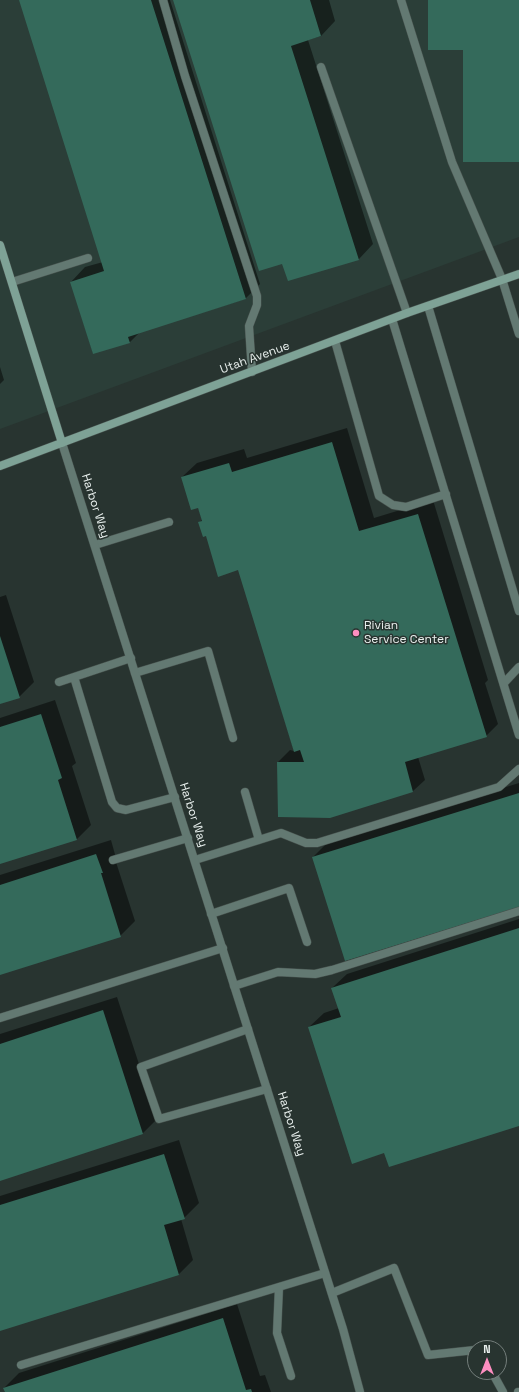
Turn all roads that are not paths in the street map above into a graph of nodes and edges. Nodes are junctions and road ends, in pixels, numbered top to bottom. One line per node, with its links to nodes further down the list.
1 (163, 0): 14 (street)
2 (401, 0): 7 (street)
3 (321, 67): 10 (street)
4 (0, 245): 8 (street, Harbor Way)
5 (88, 258): 8 (street)
6 (519, 274): 7 (street, Utah Avenue)
7 (502, 279): 9 (street, Utah Avenue); 12 (street)
8 (12, 282): 15 (street, Harbor Way)
9 (428, 306): 10 (street, Utah Avenue); 20 (street)
10 (407, 314): 11 (street, Utah Avenue)
11 (392, 319): 13 (street, Utah Avenue); 17 (street)
12 (519, 334)
13 (335, 341): 14 (street, Utah Avenue); 17 (street)
14 (252, 372): 15 (street, Utah Avenue)
15 (62, 442): 16 (street, Utah Avenue); 19 (street, Harbor Way)
16 (0, 466)
17 (446, 494): 26 (street)
18 (169, 522): 19 (street)
19 (95, 545): 21 (street, Harbor Way)
20 (519, 611)
21 (131, 658): 23 (street, Harbor Way); 24 (street)
22 (519, 667): 26 (street)
23 (135, 673): 28 (street); 31 (street, Harbor Way)
24 (74, 677): 25 (street); 31 (street)
25 (59, 682)
26 (504, 683): 27 (street)
27 (519, 735)
28 (233, 738)
29 (519, 769): 33 (street)
30 (245, 792): 33 (street)
31 (175, 797): 32 (street, Harbor Way)
32 (188, 838): 34 (street); 35 (street, Harbor Way)
33 (259, 840): 35 (street)
34 (113, 860)
35 (195, 860): 37 (street, Harbor Way)
36 (519, 910): 40 (street)
37 (212, 914): 38 (street); 39 (street, Harbor Way)
38 (307, 942)
39 (223, 948): 40 (street, Harbor Way); 41 (street)
40 (234, 986): 42 (street, Harbor Way)
41 (0, 1018)
42 (248, 1029): 43 (street, Harbor Way); 43 (street)
43 (267, 1088): 44 (street, Harbor Way)
44 (325, 1273): 45 (street); 46 (street, Harbor Way)
45 (279, 1287): 48 (street); 49 (street)
46 (332, 1293): 47 (street); 51 (street, Harbor Way)
47 (467, 1351)
48 (21, 1365)
49 (290, 1376)
50 (496, 1380): 52 (street)
51 (360, 1392)
52 (503, 1392)

